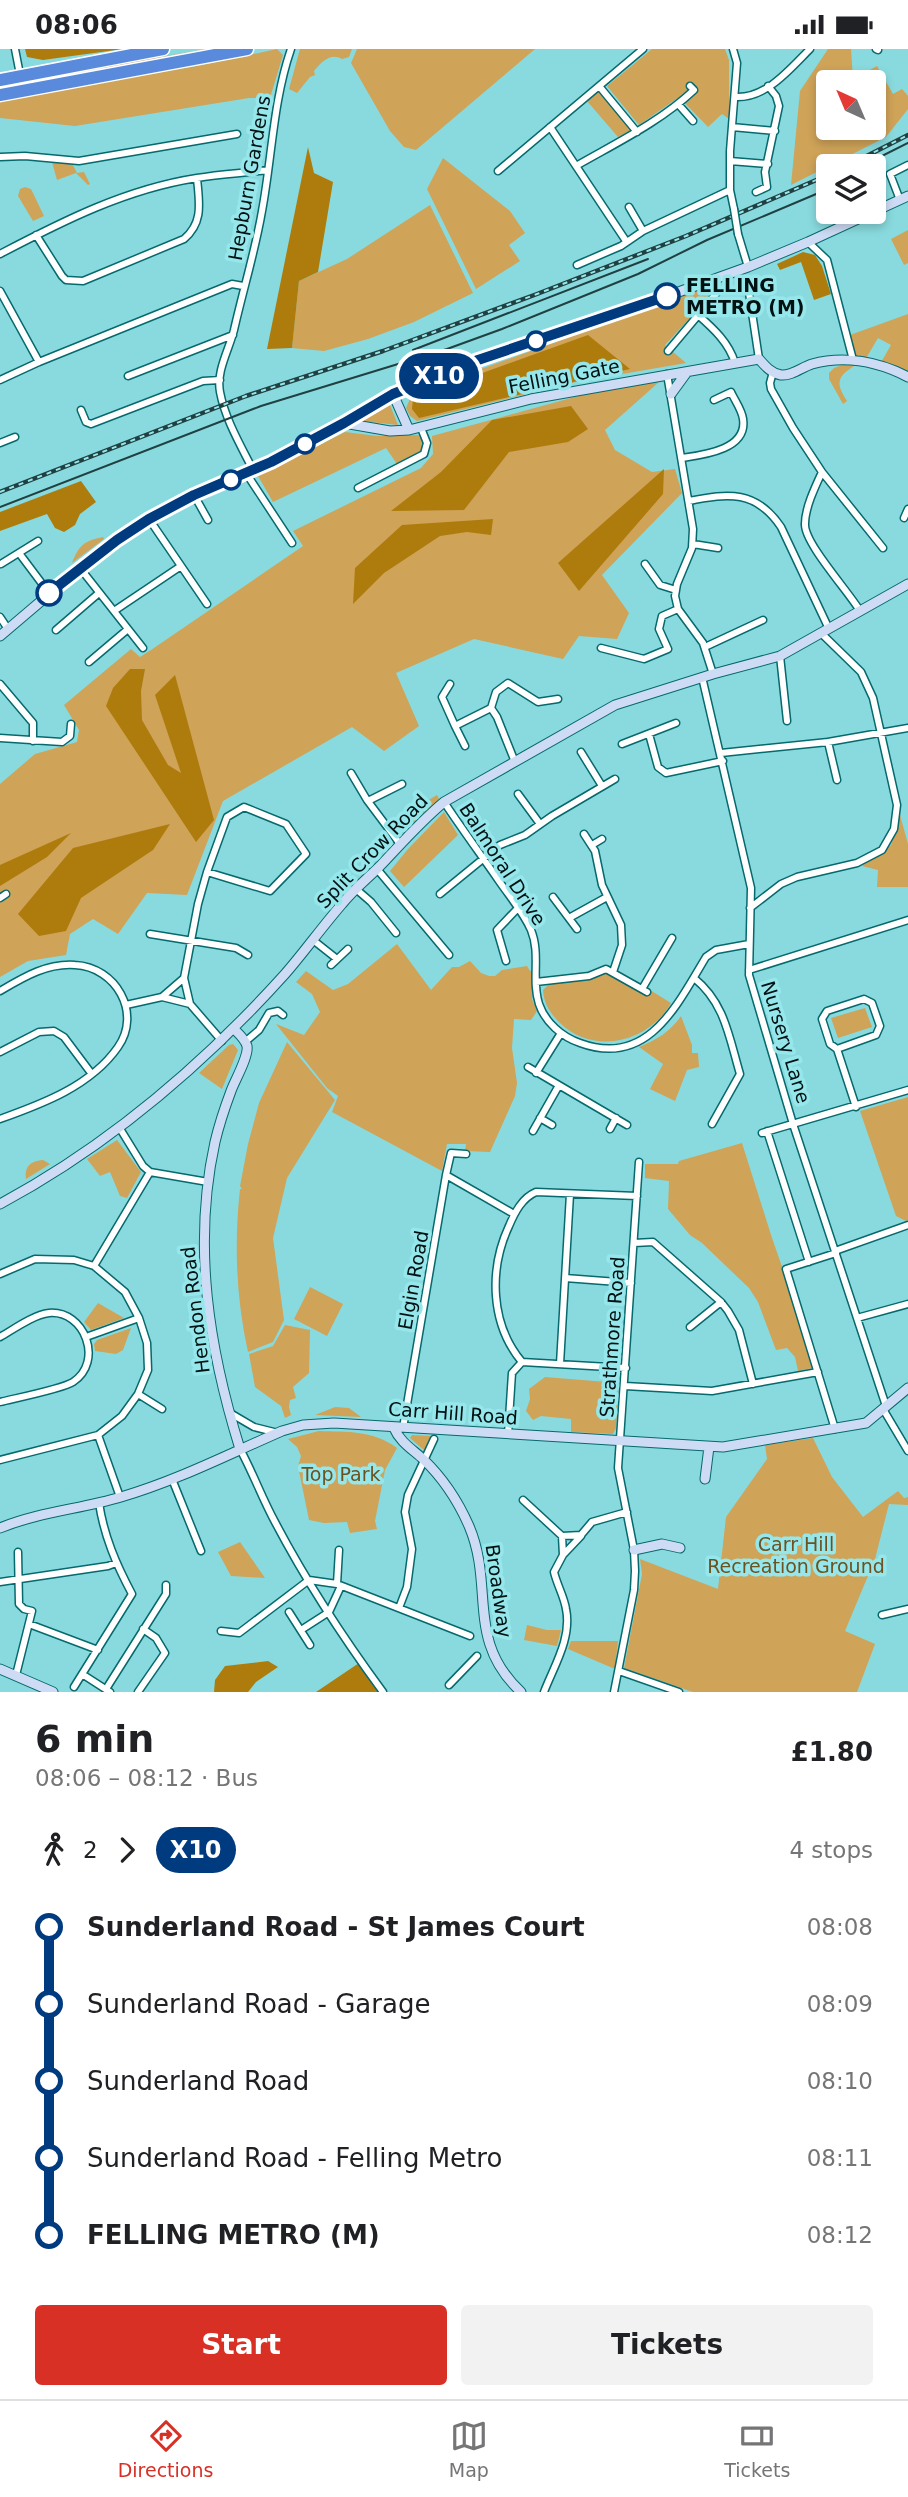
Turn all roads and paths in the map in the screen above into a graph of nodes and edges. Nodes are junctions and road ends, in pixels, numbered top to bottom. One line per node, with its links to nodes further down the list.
1 (15, 49): 8 (street)
2 (163, 49): 8 (highway)
3 (247, 49): 13 (highway)
4 (291, 49): 29 (street, Hepburn Gardens)
5 (643, 49): 10 (street)
6 (733, 49): 15 (street)
7 (810, 49): 12 (street)
8 (21, 76): 9 (highway); 13 (street)
9 (0, 81)
10 (599, 86): 18 (street); 21 (street)
11 (690, 86): 16 (street)
12 (768, 86): 15 (street); 20 (street)
13 (23, 90): 14 (highway)
14 (0, 95)
15 (735, 97): 19 (street)
16 (678, 104): 17 (street); 21 (street)
17 (693, 121)
18 (550, 127): 28 (street); 31 (street)
19 (732, 127): 20 (street); 25 (street)
20 (775, 131): 26 (street)
21 (637, 132): 28 (street)
22 (237, 134): 24 (street)
23 (0, 157): 24 (street)
24 (79, 160): 30 (street)
25 (730, 161): 26 (street); 33 (street)
26 (768, 164): 34 (street)
27 (908, 165): 35 (street)
28 (576, 166): 39 (street)
29 (268, 170): 32 (street); 45 (street, Hepburn Gardens)
30 (80, 171)
31 (498, 171)
32 (197, 178): 38 (street); 38 (street)
33 (730, 190): 37 (street); 43 (street, bridge)
34 (757, 192)
35 (904, 198): 40 (street)
36 (629, 207): 37 (street)
37 (643, 231): 39 (street)
38 (36, 235): 41 (street)
39 (626, 241): 42 (street)
40 (808, 243): 43 (street); 52 (street)
41 (0, 254)
42 (577, 265)
43 (748, 267): 44 (street)
44 (713, 279): 48 (street); 62 (street)
45 (243, 286): 49 (street, Hepburn Gardens); 53 (street)
46 (748, 286): 51 (street)
47 (0, 291): 53 (street)
48 (698, 315): 50 (street); 54 (street)
49 (233, 335): 58 (street); 61 (street, Hepburn Gardens)
50 (668, 351)
51 (759, 359): 54 (street, Felling Gate); 56 (street)
52 (853, 360): 56 (street); 59 (street)
53 (39, 362): 60 (street)
54 (735, 363): 55 (street, Felling Gate)
55 (688, 370): 57 (street, Felling Gate); 63 (street)
56 (773, 372): 75 (street)
57 (667, 374): 63 (street); 67 (street, Felling Gate)
58 (128, 376)
59 (908, 377)
60 (0, 380)
61 (220, 380): 65 (street); 74 (street, Hepburn Gardens)
62 (393, 394): 66 (street); 68 (street)
63 (671, 394): 72 (street)
64 (713, 400): 71 (street)
65 (81, 410)
66 (344, 423): 68 (street, Felling Gate); 74 (street)
67 (421, 428): 68 (street, Felling Gate); 76 (street)
68 (409, 430)
69 (15, 437): 70 (street)
70 (0, 443)
71 (723, 449): 72 (street); 73 (street)
72 (682, 458): 78 (street)
73 (727, 458)
74 (250, 472): 77 (street); 84 (street, Hepburn Gardens)
75 (822, 472): 87 (street); 100 (street)
76 (358, 488)
77 (194, 495): 81 (street); 82 (street)
78 (689, 501): 85 (street); 105 (street)
79 (908, 509): 80 (street)
80 (904, 518)
81 (149, 519): 91 (street); 92 (street)
82 (208, 520)
83 (38, 541): 88 (street)
84 (292, 543)
85 (692, 544): 86 (street); 94 (street)
86 (718, 548)
87 (883, 548)
88 (19, 553): 89 (street); 95 (street)
89 (1, 564)
90 (645, 564): 94 (street)
91 (181, 566): 97 (street); 99 (street)
92 (80, 568): 95 (street); 96 (street)
93 (908, 584): 100 (street, Split Crow Road)
94 (676, 590): 98 (street)
95 (49, 593): 106 (street)
96 (99, 593): 99 (street); 104 (street)
97 (207, 604)
98 (678, 609): 107 (street); 109 (street)
99 (114, 611): 103 (street)
100 (860, 611): 105 (street, Split Crow Road)
101 (0, 617): 106 (street)
102 (763, 620): 107 (street)
103 (128, 629): 108 (street); 111 (street)
104 (56, 630)
105 (825, 631): 110 (street, Split Crow Road); 124 (street)
106 (4, 632)
107 (705, 647): 112 (street)
108 (143, 648)
109 (601, 648)
110 (780, 656): 112 (street, Split Crow Road); 118 (street)
111 (89, 662)
112 (713, 674): 113 (street, Split Crow Road)
113 (702, 677): 131 (street, Nursery Lane); 132 (street, Split Crow Road)
114 (0, 684): 126 (street)
115 (450, 684): 121 (street)
116 (558, 699): 117 (street)
117 (491, 708): 121 (street); 132 (street)
118 (786, 721)
119 (676, 723): 123 (street)
120 (71, 724): 126 (street)
121 (455, 726): 129 (street)
122 (908, 728): 124 (street)
123 (649, 734): 128 (street); 131 (street)
124 (882, 734): 127 (street); 156 (street)
125 (0, 738): 126 (street)
126 (33, 741)
127 (828, 742): 131 (street); 135 (street)
128 (622, 744)
129 (465, 746)
130 (581, 753): 137 (street)
131 (722, 757): 156 (street, Nursery Lane)
132 (515, 762): 140 (street, Split Crow Road)
133 (351, 773): 139 (street)
134 (615, 779): 137 (street)
135 (837, 780)
136 (402, 785): 139 (street)
137 (602, 786): 141 (street)
138 (518, 794): 141 (street)
139 (368, 801): 144 (street)
140 (444, 802): 144 (street, Split Crow Road); 146 (street, Balmoral Drive)
141 (540, 824): 146 (street)
142 (584, 834): 145 (street)
143 (602, 839): 145 (street)
144 (400, 844): 147 (street, Split Crow Road)
145 (592, 845): 154 (street)
146 (482, 857): 149 (street); 155 (street, Balmoral Drive)
147 (377, 869): 151 (street, Split Crow Road); 170 (street)
148 (207, 871): 148 (street); 165 (street)
149 (457, 879): 150 (street); 152 (street)
150 (465, 887)
151 (356, 889): 160 (street); 166 (street, Split Crow Road)
152 (440, 894)
153 (554, 897): 157 (street)
154 (607, 897): 157 (street); 175 (street)
155 (518, 908): 162 (street); 178 (street, Balmoral Drive)
156 (750, 908): 167 (street, Nursery Lane)
157 (569, 918): 159 (street)
158 (908, 920): 174 (street)
159 (577, 929)
160 (396, 933)
161 (150, 934): 165 (street)
162 (496, 934): 163 (street); 172 (street)
163 (486, 936)
164 (672, 938): 175 (street)
165 (191, 940): 169 (street); 176 (street)
166 (313, 940): 171 (street); 184 (street, Split Crow Road)
167 (749, 944): 174 (street, Nursery Lane); 177 (street, Balmoral Drive)
168 (348, 949): 171 (street)
169 (247, 955)
170 (449, 955)
171 (337, 959): 173 (street)
172 (506, 961)
173 (331, 965)
174 (749, 970): 199 (street, Nursery Lane)
175 (613, 972): 178 (street)
176 (184, 978): 180 (street); 181 (street)
177 (694, 978): 185 (street, Balmoral Drive); 200 (street)
178 (536, 982): 185 (street, Balmoral Drive)
179 (0, 991): 182 (street)
180 (162, 997): 181 (street); 182 (street)
181 (190, 1004): 186 (street)
182 (126, 1005): 191 (street)
183 (282, 1015): 187 (street, Hendon Road)
184 (234, 1029): 186 (street, Split Crow Road); 187 (street)
185 (561, 1033): 192 (street)
186 (222, 1041): 203 (street, Split Crow Road)
187 (246, 1042): 210 (street, Hendon Road)
188 (836, 1049): 188 (street); 195 (street)
189 (0, 1052): 191 (street)
190 (528, 1067): 192 (street)
191 (91, 1073): 198 (street)
192 (536, 1073): 193 (street)
193 (558, 1087): 196 (street); 197 (street)
194 (908, 1090): 195 (street)
195 (856, 1107): 199 (street)
196 (540, 1118): 201 (street); 205 (street)
197 (616, 1118): 202 (street); 204 (street)
198 (0, 1119)
199 (793, 1123): 217 (street, Nursery Lane); 218 (street)
200 (712, 1124)
201 (552, 1125)
202 (627, 1125)
203 (119, 1127): 208 (street); 213 (street, Split Crow Road)
204 (610, 1129)
205 (533, 1131)
206 (466, 1154): 209 (street, Elgin Road)
207 (639, 1162): 212 (street, Strathmore Road)
208 (150, 1172): 210 (street); 219 (street)
209 (446, 1175): 214 (street); 242 (street, Elgin Road)
210 (208, 1182): 241 (street, Hendon Road)
211 (570, 1194): 212 (street); 214 (street); 221 (street)
212 (636, 1196): 216 (street, Strathmore Road)
213 (0, 1204)
214 (514, 1214): 230 (street)
215 (908, 1226): 217 (street)
216 (634, 1243): 222 (street, Strathmore Road); 223 (street)
217 (835, 1252): 218 (street); 226 (street, Nursery Lane)
218 (809, 1262): 233 (street)
219 (94, 1266): 220 (street); 225 (street)
220 (0, 1274)
221 (565, 1278): 222 (street); 231 (street)
222 (631, 1283): 232 (street, Strathmore Road)
223 (720, 1302): 227 (street); 234 (street)
224 (908, 1304): 226 (street)
225 (139, 1318): 229 (street); 237 (street)
226 (857, 1318): 239 (street, Nursery Lane)
227 (690, 1327)
228 (0, 1337): 229 (street)
229 (86, 1337): 238 (street)
230 (522, 1362): 231 (street); 245 (street)
231 (560, 1364): 232 (street)
232 (626, 1368): 235 (street, Strathmore Road)
233 (818, 1372): 234 (street); 243 (street)
234 (752, 1384): 235 (street)
235 (625, 1386): 248 (street, Strathmore Road)
236 (908, 1388): 239 (street, Carr Hill Road)
237 (138, 1394): 240 (street); 246 (street)
238 (0, 1402)
239 (884, 1408): 243 (street, Carr Hill Road); 251 (street, Nursery Lane)
240 (162, 1409)
241 (228, 1412): 244 (street); 250 (street, Hendon Road)
242 (399, 1428): 244 (street, Carr Hill Road); 245 (street, Carr Hill Road); 253 (street, Broadway)
243 (835, 1429): 249 (street, Carr Hill Road)
244 (278, 1433): 250 (street, Carr Hill Road)
245 (508, 1434): 248 (street, Carr Hill Road)
246 (98, 1435): 252 (street); 256 (street)
247 (434, 1439): 253 (street)
248 (620, 1442): 249 (street, Carr Hill Road); 259 (street, Strathmore Road)
249 (709, 1447): 255 (street)
250 (240, 1449): 254 (street, Carr Hill Road); 271 (street)
251 (908, 1451)
252 (0, 1460)
253 (424, 1460): 275 (street); 299 (street, Broadway)
254 (172, 1479): 256 (street, Carr Hill Road); 266 (street)
255 (705, 1479)
256 (121, 1497): 258 (street, Carr Hill Road)
257 (523, 1500): 262 (street)
258 (99, 1503): 260 (street, Carr Hill Road); 269 (street)
259 (627, 1512): 261 (street); 265 (street, Strathmore Road)
260 (0, 1528)
261 (581, 1535): 262 (street); 268 (street)
262 (562, 1536): 268 (street)
263 (680, 1548): 265 (street)
264 (339, 1550): 274 (street)
265 (634, 1550): 289 (street, Strathmore Road)
266 (201, 1551)
267 (18, 1552): 270 (street)
268 (563, 1555): 300 (street)
269 (116, 1563): 270 (street); 286 (street)
270 (18, 1579): 272 (street); 280 (street)
271 (309, 1580): 274 (street); 278 (street); 283 (street)
272 (0, 1582)
273 (166, 1585): 281 (street)
274 (339, 1585): 275 (street); 278 (street)
275 (400, 1608): 284 (street)
276 (908, 1609): 279 (street)
277 (289, 1612): 282 (street)
278 (329, 1612): 282 (street); 298 (street)
279 (882, 1615)
280 (29, 1624): 286 (street); 291 (street)
281 (143, 1629): 295 (street); 297 (street)
282 (301, 1630): 285 (street)
283 (221, 1631)
284 (470, 1636)
285 (310, 1645)
286 (98, 1650): 290 (street)
287 (477, 1656): 292 (street)
288 (0, 1669): 291 (street)
289 (619, 1671): 301 (street, Strathmore Road); 302 (street)
290 (82, 1674): 293 (street); 295 (street)
291 (16, 1675): 294 (street)
292 (449, 1685)
293 (74, 1687)
294 (41, 1689): 296 (street)
295 (108, 1691)
296 (53, 1692)
297 (138, 1692)
298 (383, 1692)
299 (521, 1692)
300 (544, 1692)
301 (614, 1692)
302 (679, 1692)

